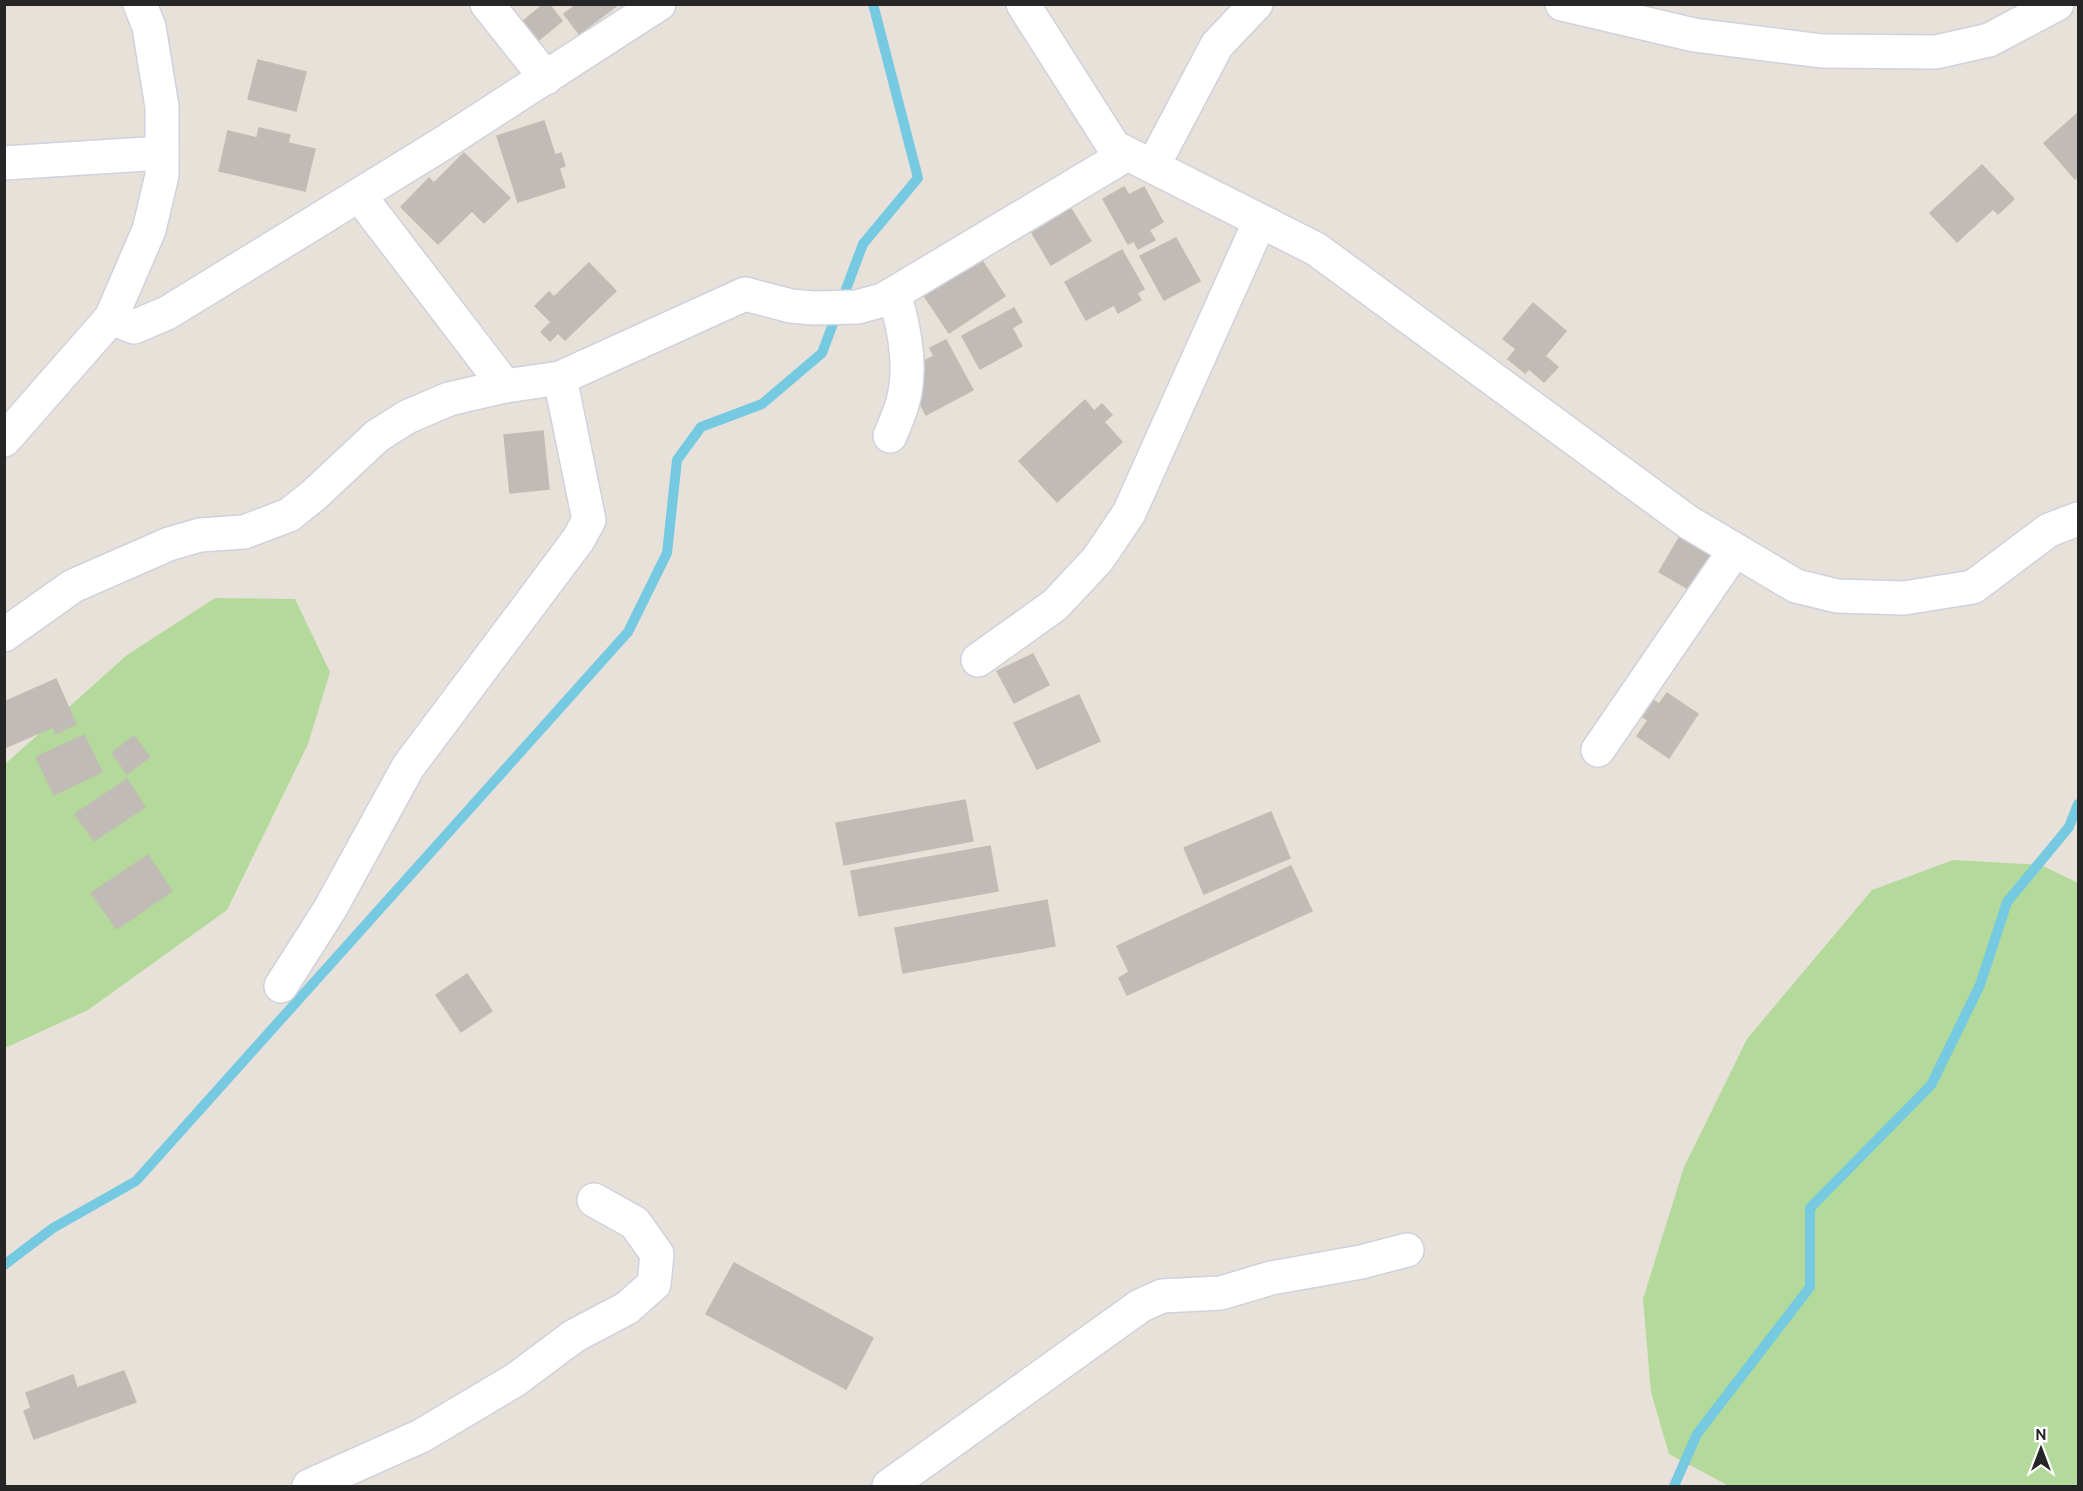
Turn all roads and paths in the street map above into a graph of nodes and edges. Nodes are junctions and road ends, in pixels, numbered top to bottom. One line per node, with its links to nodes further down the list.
1 (140, 4): 9 (street)
2 (487, 4): 8 (street)
3 (658, 4): 8 (street)
4 (1023, 4): 10 (street)
5 (1256, 4): 10 (street)
6 (1562, 4): 7 (street)
7 (2057, 4)
8 (546, 78): 12 (street)
9 (162, 153): 11 (street); 15 (street)
10 (1140, 160): 13 (street); 14 (street)
11 (4, 163)
12 (359, 195): 15 (street); 17 (street)
13 (1260, 221): 21 (street); 23 (street)
14 (894, 294): 16 (street); 18 (street)
15 (111, 318): 19 (street)
16 (560, 378): 17 (street); 25 (street)
17 (505, 386): 22 (street)
18 (890, 435)
19 (4, 441)
20 (2079, 519): 21 (street)
21 (1735, 550): 24 (street)
22 (4, 635)
23 (978, 660)
24 (1598, 750)
25 (281, 986)
26 (594, 1200): 28 (street)
27 (1407, 1250): 29 (street)
28 (309, 1486)
29 (889, 1486)

